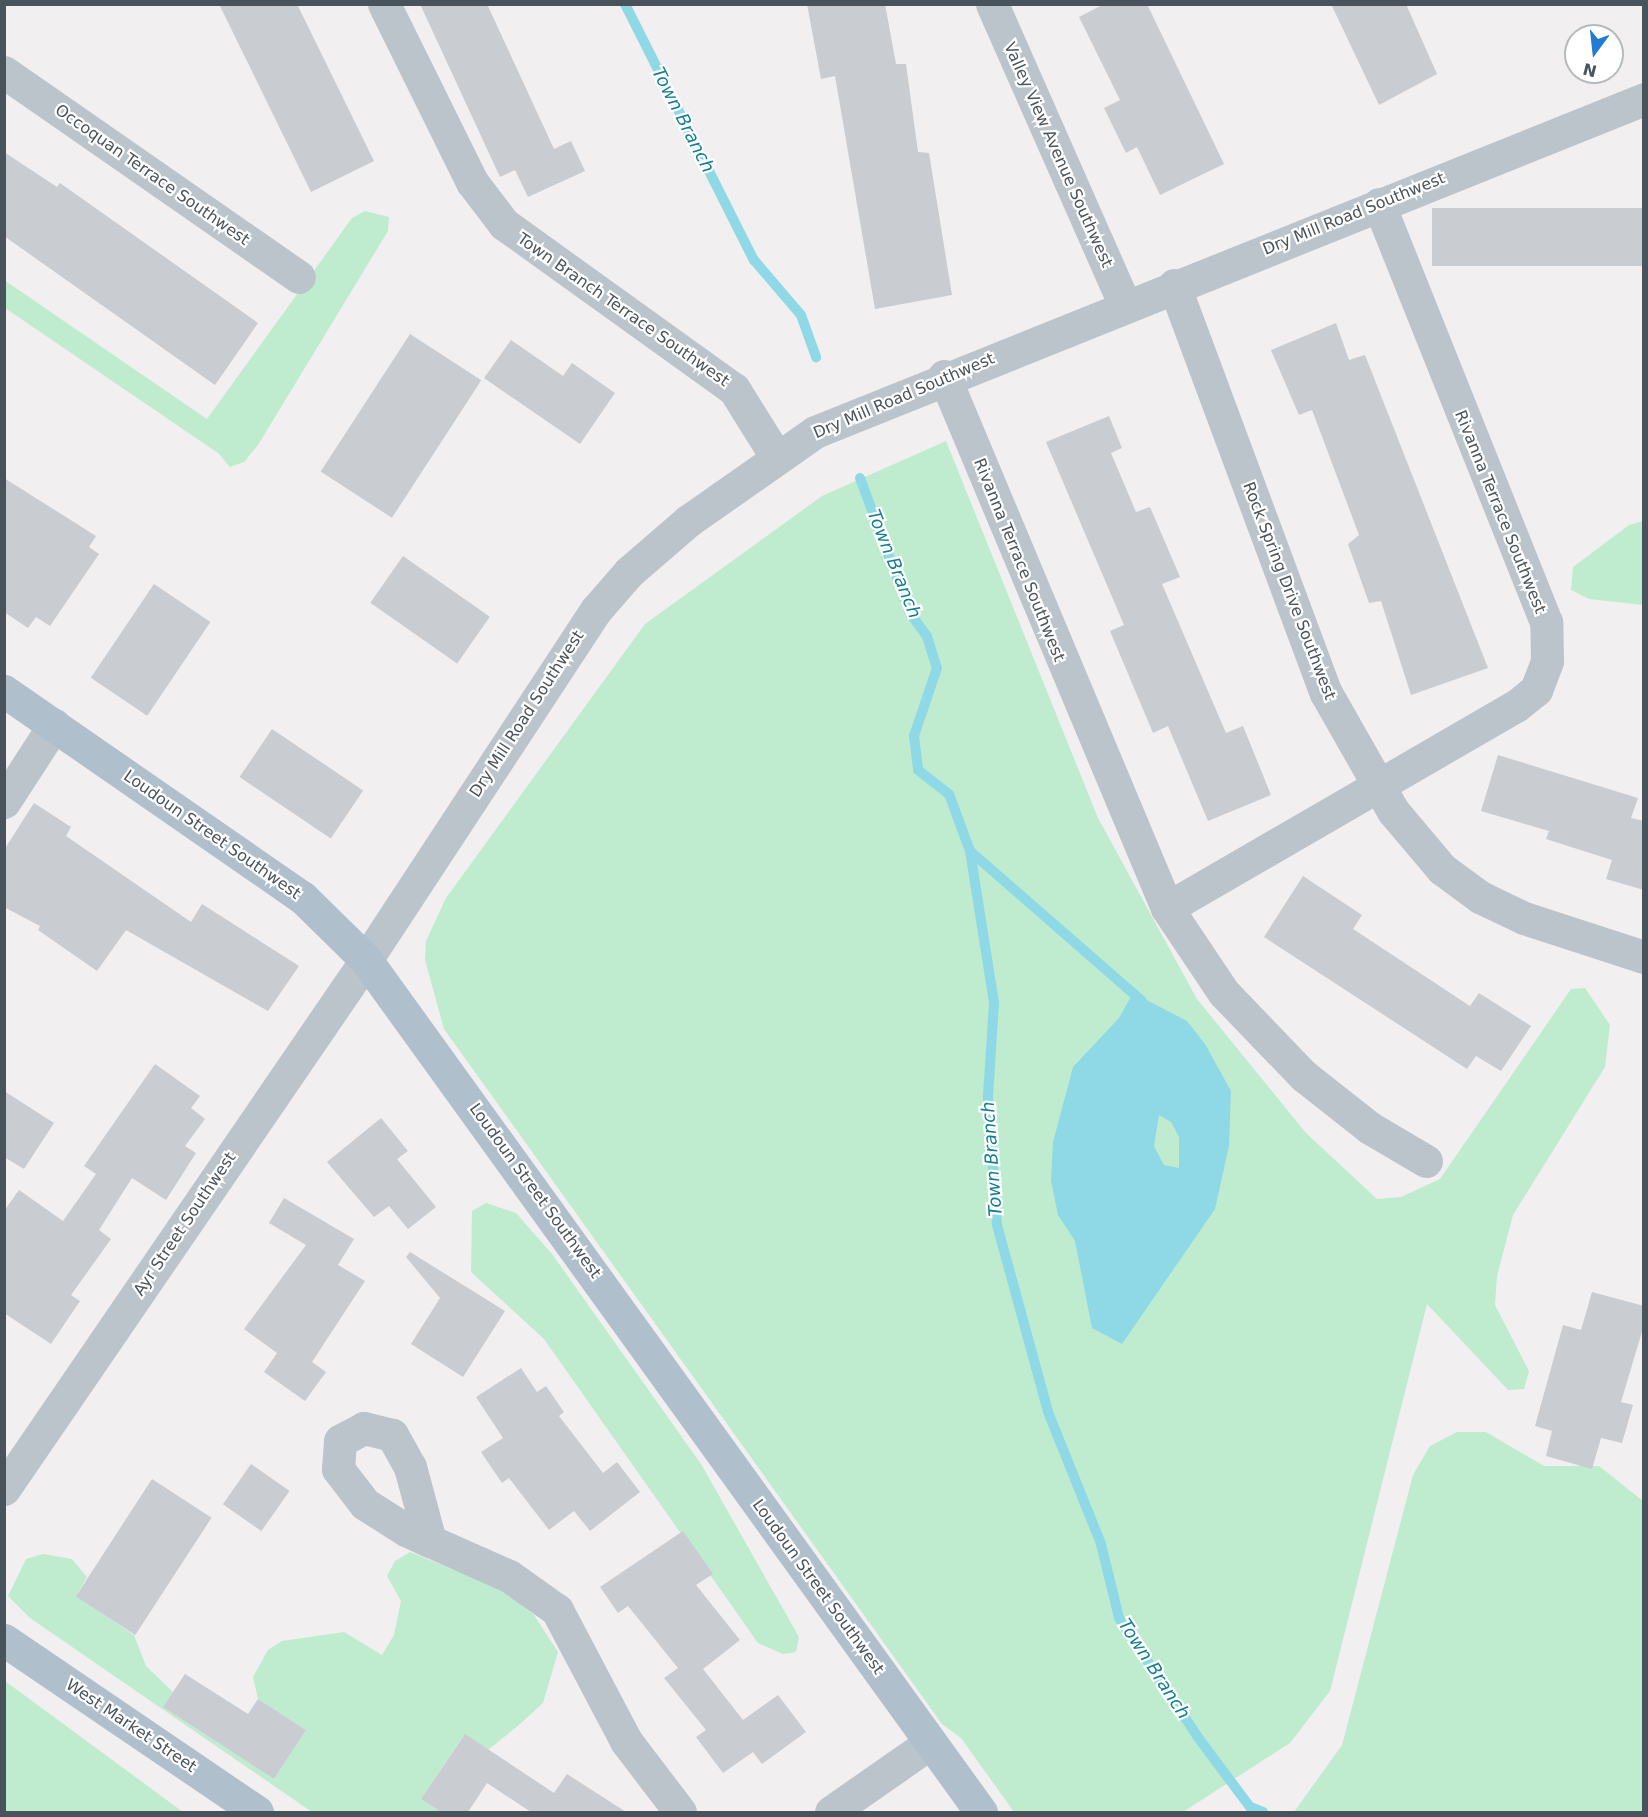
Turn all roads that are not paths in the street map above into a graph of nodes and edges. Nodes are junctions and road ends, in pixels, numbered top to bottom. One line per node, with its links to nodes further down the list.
1 (384, 4): 10 (street, Town Branch Terrace Southwest)
2 (992, 4): 8 (street, Valley View Avenue Southwest)
3 (4, 72): 6 (street, Occoquan Terrace Southwest)
4 (1644, 99): 5 (street, Dry Mill Road Southwest)
5 (1379, 204): 7 (street, Dry Mill Road Southwest); 13 (street, Rivanna Terrace Southwest)
6 (299, 278)
7 (1174, 285): 8 (street, Dry Mill Road Southwest); 13 (street, Rock Spring Drive Southwest)
8 (1125, 305): 9 (street, Dry Mill Road Southwest)
9 (944, 376): 10 (street, Dry Mill Road Southwest); 15 (street, Rivanna Terrace Southwest)
10 (777, 458): 17 (street, Dry Mill Road Southwest)
11 (4, 691): 12 (main road, Loudoun Street Southwest)
12 (54, 725): 14 (street); 17 (main road, Loudoun Street Southwest)
13 (1377, 783): 15 (street, Rivanna Terrace Southwest); 16 (street, Rock Spring Drive Southwest)
14 (4, 802)
15 (1167, 908): 18 (street, Rivanna Terrace Southwest)
16 (1644, 957)
17 (366, 960): 19 (street, Ayr Street Southwest); 22 (main road, Loudoun Street Southwest)
18 (1426, 1161)
19 (4, 1489)
20 (430, 1541): 24 (street)
21 (4, 1640): 23 (main road, West Market Street)
22 (936, 1752): 25 (street); 26 (street); 27 (main road, Loudoun Street Southwest)
23 (257, 1812)
24 (680, 1812)
25 (831, 1812)
26 (871, 1812)
27 (981, 1812)

